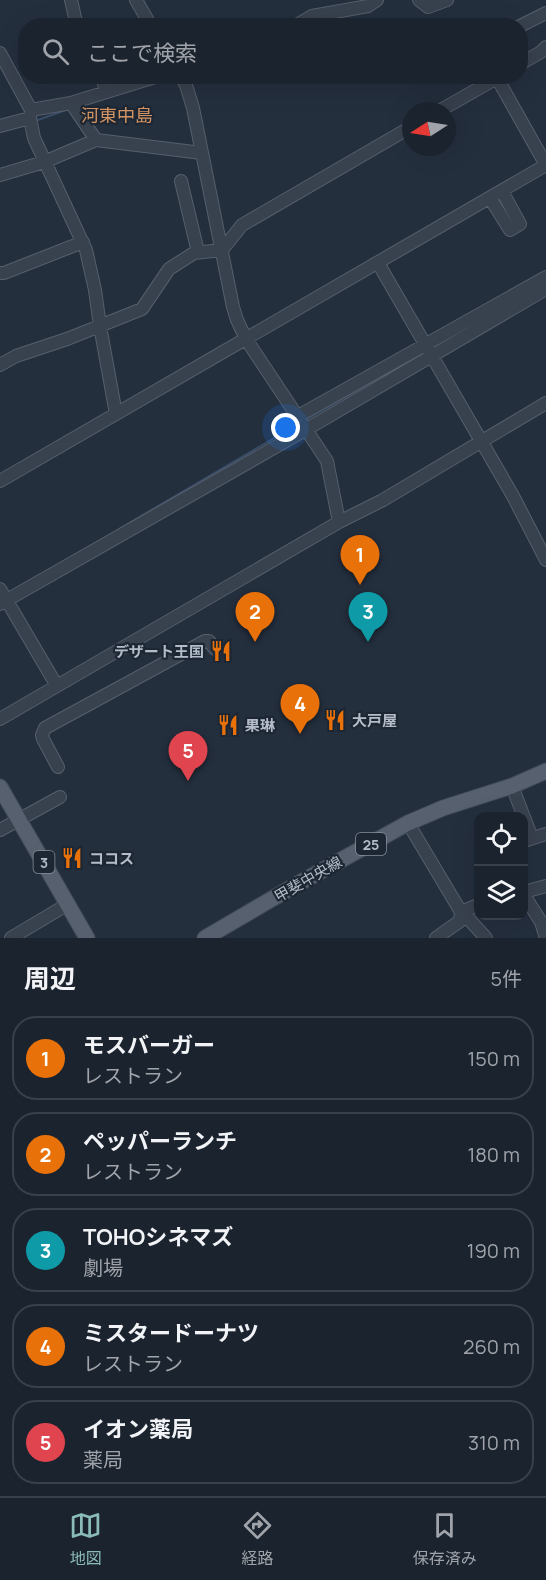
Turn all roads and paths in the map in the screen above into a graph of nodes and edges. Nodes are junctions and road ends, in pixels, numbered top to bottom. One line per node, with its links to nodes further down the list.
1 (70, 0): 7 (street)
2 (136, 0): 8 (street)
3 (377, 0): 9 (street)
4 (419, 0): 5 (street)
5 (447, 0)
6 (546, 13): 10 (street)
7 (75, 18)
8 (146, 18)
9 (309, 18)
10 (528, 22)
11 (546, 47): 13 (street)
12 (0, 53): 22 (street)
13 (528, 59)
14 (104, 84): 19 (street)
15 (132, 84): 19 (street)
16 (185, 84): 26 (street)
17 (486, 84): 20 (street)
18 (502, 84): 28 (street)
19 (106, 92): 21 (street)
20 (455, 102)
21 (71, 103): 22 (street); 25 (street)
22 (31, 114): 23 (street); 27 (street)
23 (0, 126)
24 (402, 132): 34 (street)
25 (96, 141): 26 (street); 27 (street)
26 (202, 153): 34 (street)
27 (44, 162): 29 (street); 33 (street)
28 (546, 165): 31 (street)
29 (0, 175)
30 (181, 181): 35 (street)
31 (502, 191): 32 (street); 32 (street)
32 (490, 198): 36 (street)
33 (83, 242): 37 (street); 40 (street)
34 (222, 250): 35 (street); 41 (street)
35 (198, 252): 40 (street)
36 (378, 263): 41 (street); 42 (street)
37 (0, 273)
38 (546, 277): 42 (street)
39 (546, 289): 42 (street)
40 (100, 326): 43 (street); 45 (street)
41 (246, 339): 45 (street); 46 (street)
42 (428, 350): 46 (street); 47 (street); 48 (street)
43 (0, 365)
44 (546, 403): 48 (street)
45 (116, 414): 49 (street)
46 (298, 416): 47 (street)
47 (307, 429): 50 (street); 53 (street)
48 (481, 441): 50 (street); 51 (street)
49 (0, 481)
50 (339, 522): 55 (street)
51 (546, 560)
52 (0, 589): 53 (street)
53 (3, 602): 55 (street)
54 (215, 649): 57 (street)
55 (57, 686): 56 (street)
56 (0, 719)
57 (58, 767)
58 (546, 771): 59 (main road, 甲斐中央線 / 25)
59 (512, 786): 62 (street); 64 (main road, 甲斐中央線 / 25)
60 (0, 787): 63 (main road, 3)
61 (60, 797): 63 (street)
62 (520, 812)
63 (19, 819): 65 (street); 71 (main road, 3)
64 (408, 823): 73 (street); 77 (main road, 甲斐中央線 / 25)
65 (0, 830)
66 (546, 834): 67 (street)
67 (528, 840)
68 (546, 886): 69 (street)
69 (528, 893)
70 (528, 901): 79 (street)
71 (68, 904): 75 (street); 76 (main road, 3)
72 (474, 907): 73 (street)
73 (461, 912): 74 (street); 78 (street)
74 (440, 937)
75 (11, 938)
76 (87, 938)
77 (205, 938)
78 (486, 938)
79 (546, 938)

